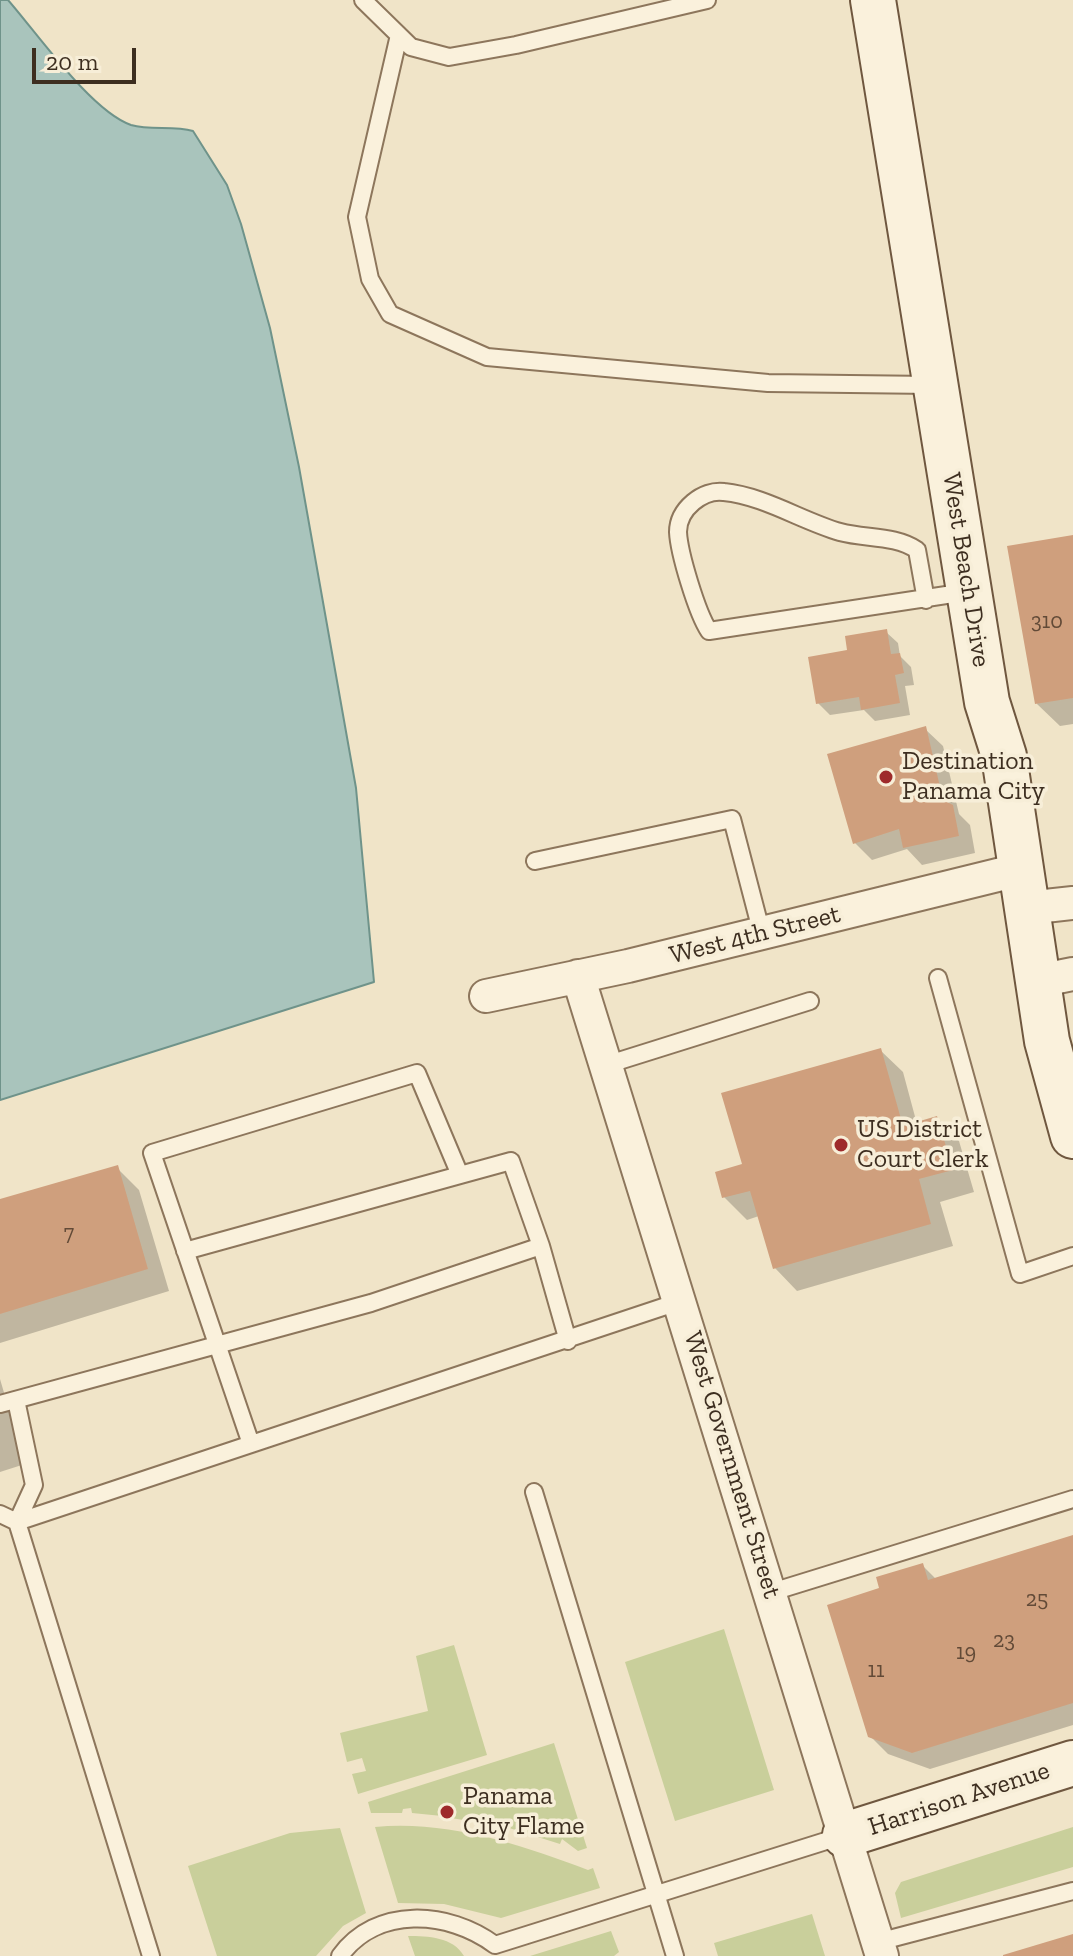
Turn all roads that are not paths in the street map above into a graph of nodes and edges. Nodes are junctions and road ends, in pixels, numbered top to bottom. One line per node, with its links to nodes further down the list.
1 (363, 0): 4 (lane)
2 (707, 0): 4 (lane)
3 (873, 0): 5 (street, West Beach Drive)
4 (399, 35): 5 (lane)
5 (936, 384): 6 (street, West Beach Drive)
6 (969, 591): 7 (lane); 9 (street, West Beach Drive)
7 (926, 600): 7 (lane)
8 (535, 861): 11 (lane)
9 (1024, 889): 10 (street, West 4th Street); 11 (street, West 4th Street); 14 (street, West Beach Drive)
10 (1073, 903)
11 (762, 934): 12 (street, West 4th Street)
12 (578, 976): 15 (street, West 4th Street); 17 (street, West Government Street)
13 (938, 978): 22 (lane)
14 (1055, 978): 18 (street, West Beach Drive)
15 (486, 996)
16 (810, 1001): 17 (lane)
17 (606, 1065): 23 (street, West Government Street)
18 (1073, 1136)
19 (460, 1175): 20 (lane); 21 (lane); 21 (lane)
20 (541, 1246): 24 (lane); 25 (lane)
21 (185, 1251): 25 (lane)
22 (1073, 1256)
23 (681, 1301): 24 (lane); 32 (street, West Government Street)
24 (568, 1341): 27 (lane)
25 (217, 1345): 26 (lane); 27 (lane)
26 (8, 1402): 31 (lane)
27 (251, 1444): 31 (lane)
28 (534, 1492): 36 (lane)
29 (1073, 1499): 32 (lane)
30 (0, 1514): 31 (lane)
31 (17, 1522): 39 (lane)
32 (772, 1592): 34 (street, West Government Street)
33 (1073, 1763): 34 (street, Harrison Avenue)
34 (845, 1835): 36 (lane); 37 (street, West Government Street)
35 (1073, 1891): 37 (lane)
36 (656, 1893): 38 (lane); 41 (lane)
37 (880, 1949)
38 (493, 1950): 40 (lane)
39 (151, 1956)
40 (340, 1956)
41 (675, 1956)

